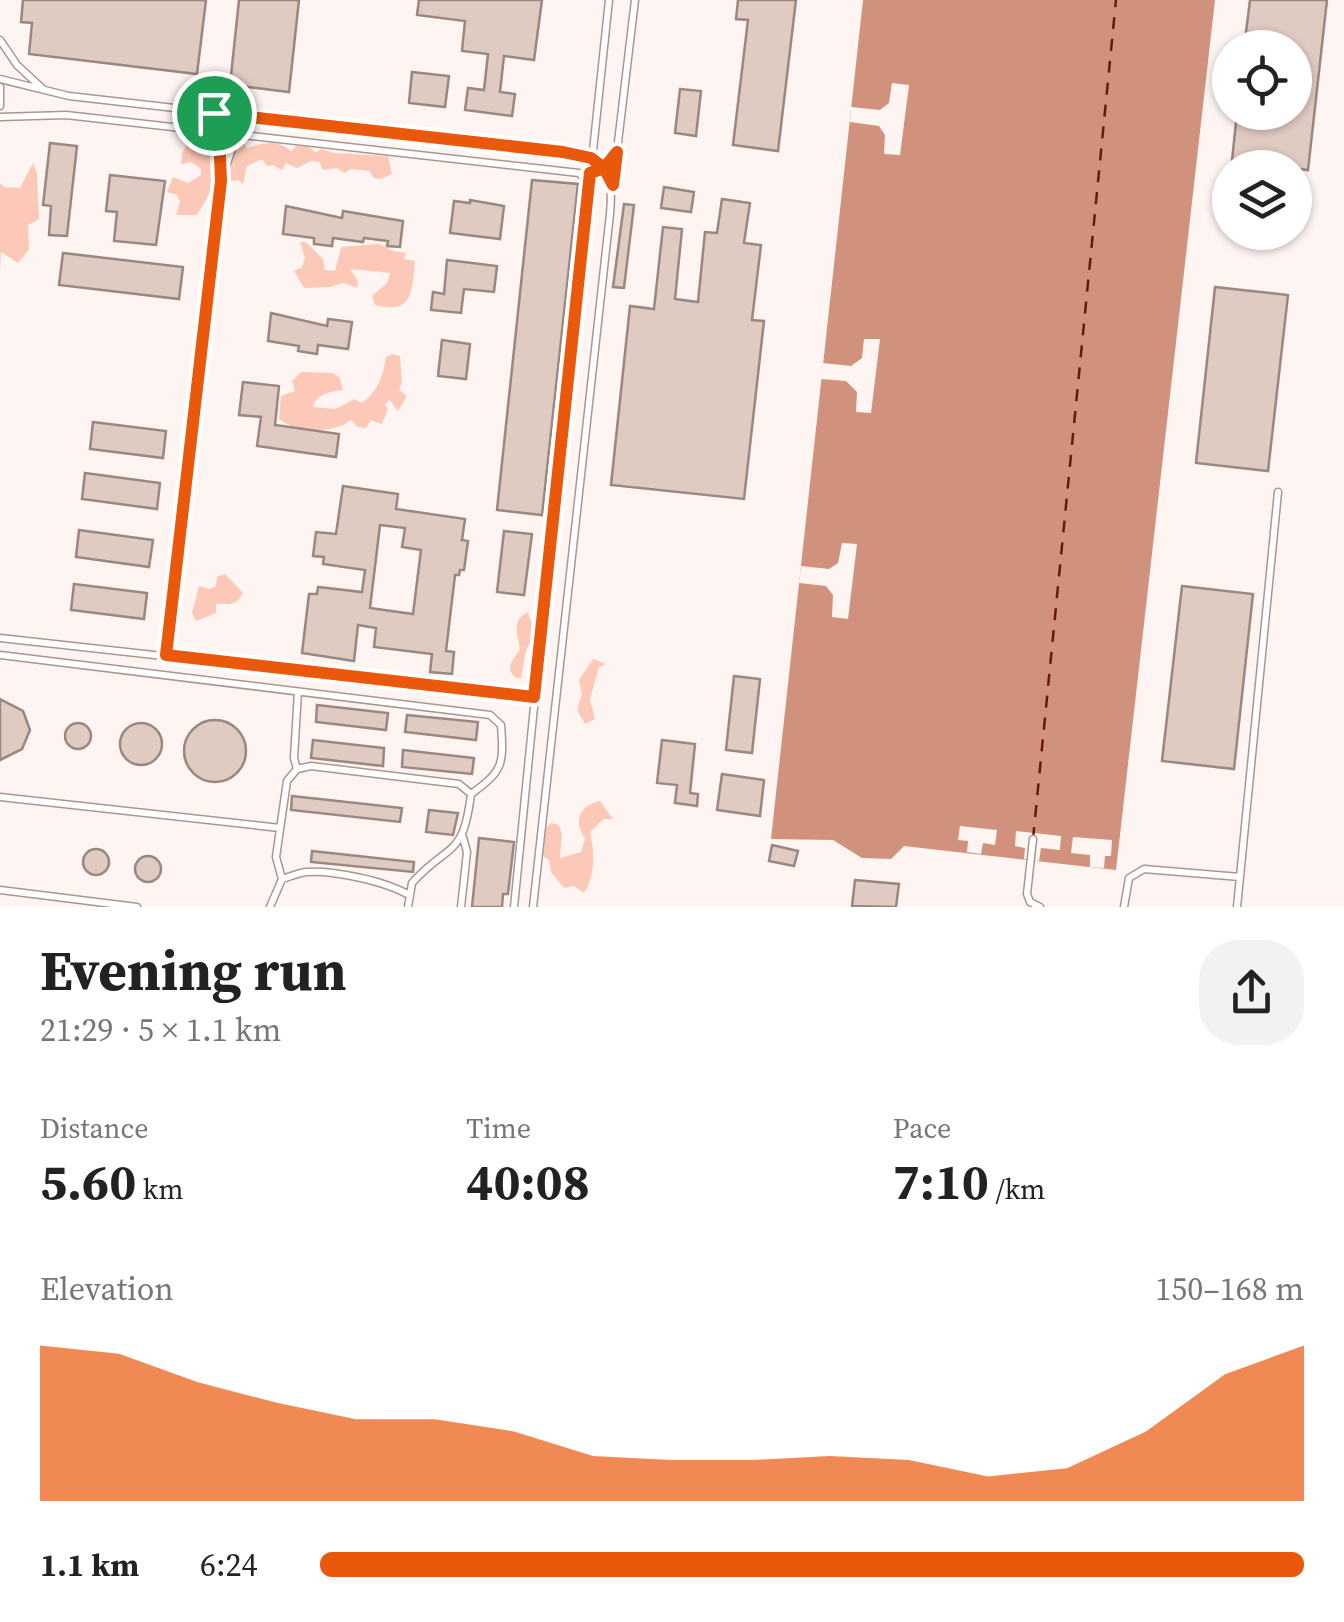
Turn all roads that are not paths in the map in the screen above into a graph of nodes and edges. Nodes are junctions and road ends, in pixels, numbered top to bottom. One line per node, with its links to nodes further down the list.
1 (609, 0): 13 (lane)
2 (635, 0): 12 (lane)
3 (0, 40): 5 (lane)
4 (0, 83): 5 (lane); 6 (lane)
5 (44, 91): 7 (lane)
6 (0, 106)
7 (214, 113): 9 (lane); 10 (lane)
8 (0, 117): 10 (lane)
9 (247, 117): 11 (lane); 13 (lane)
10 (219, 132): 11 (lane); 17 (lane)
11 (236, 134): 15 (lane); 17 (lane)
12 (617, 152): 14 (lane); 19 (lane)
13 (591, 158): 14 (lane); 16 (lane)
14 (604, 168): 16 (lane); 19 (lane)
15 (579, 173): 16 (lane); 18 (lane)
16 (590, 173): 18 (lane)
17 (221, 181): 22 (lane)
18 (588, 182): 25 (lane)
19 (613, 185): 41 (lane)
20 (1278, 492): 32 (lane)
21 (0, 638): 22 (lane)
22 (166, 655): 25 (lane)
23 (0, 656): 24 (lane)
24 (298, 692): 26 (lane); 27 (lane)
25 (534, 697): 40 (lane)
26 (297, 769): 27 (lane); 29 (lane)
27 (471, 794): 30 (lane)
28 (0, 797): 29 (lane)
29 (280, 828): 33 (lane)
30 (462, 837): 35 (lane); 39 (lane)
31 (1033, 839): 42 (lane)
32 (1240, 877): 43 (lane); 44 (lane)
33 (282, 880): 35 (lane); 37 (lane)
34 (0, 890): 36 (lane)
35 (410, 895): 38 (lane)
36 (137, 907)
37 (270, 907)
38 (408, 907)
39 (461, 907)
40 (514, 907)
41 (533, 907)
42 (1040, 907)
43 (1124, 907)
44 (1237, 907)

